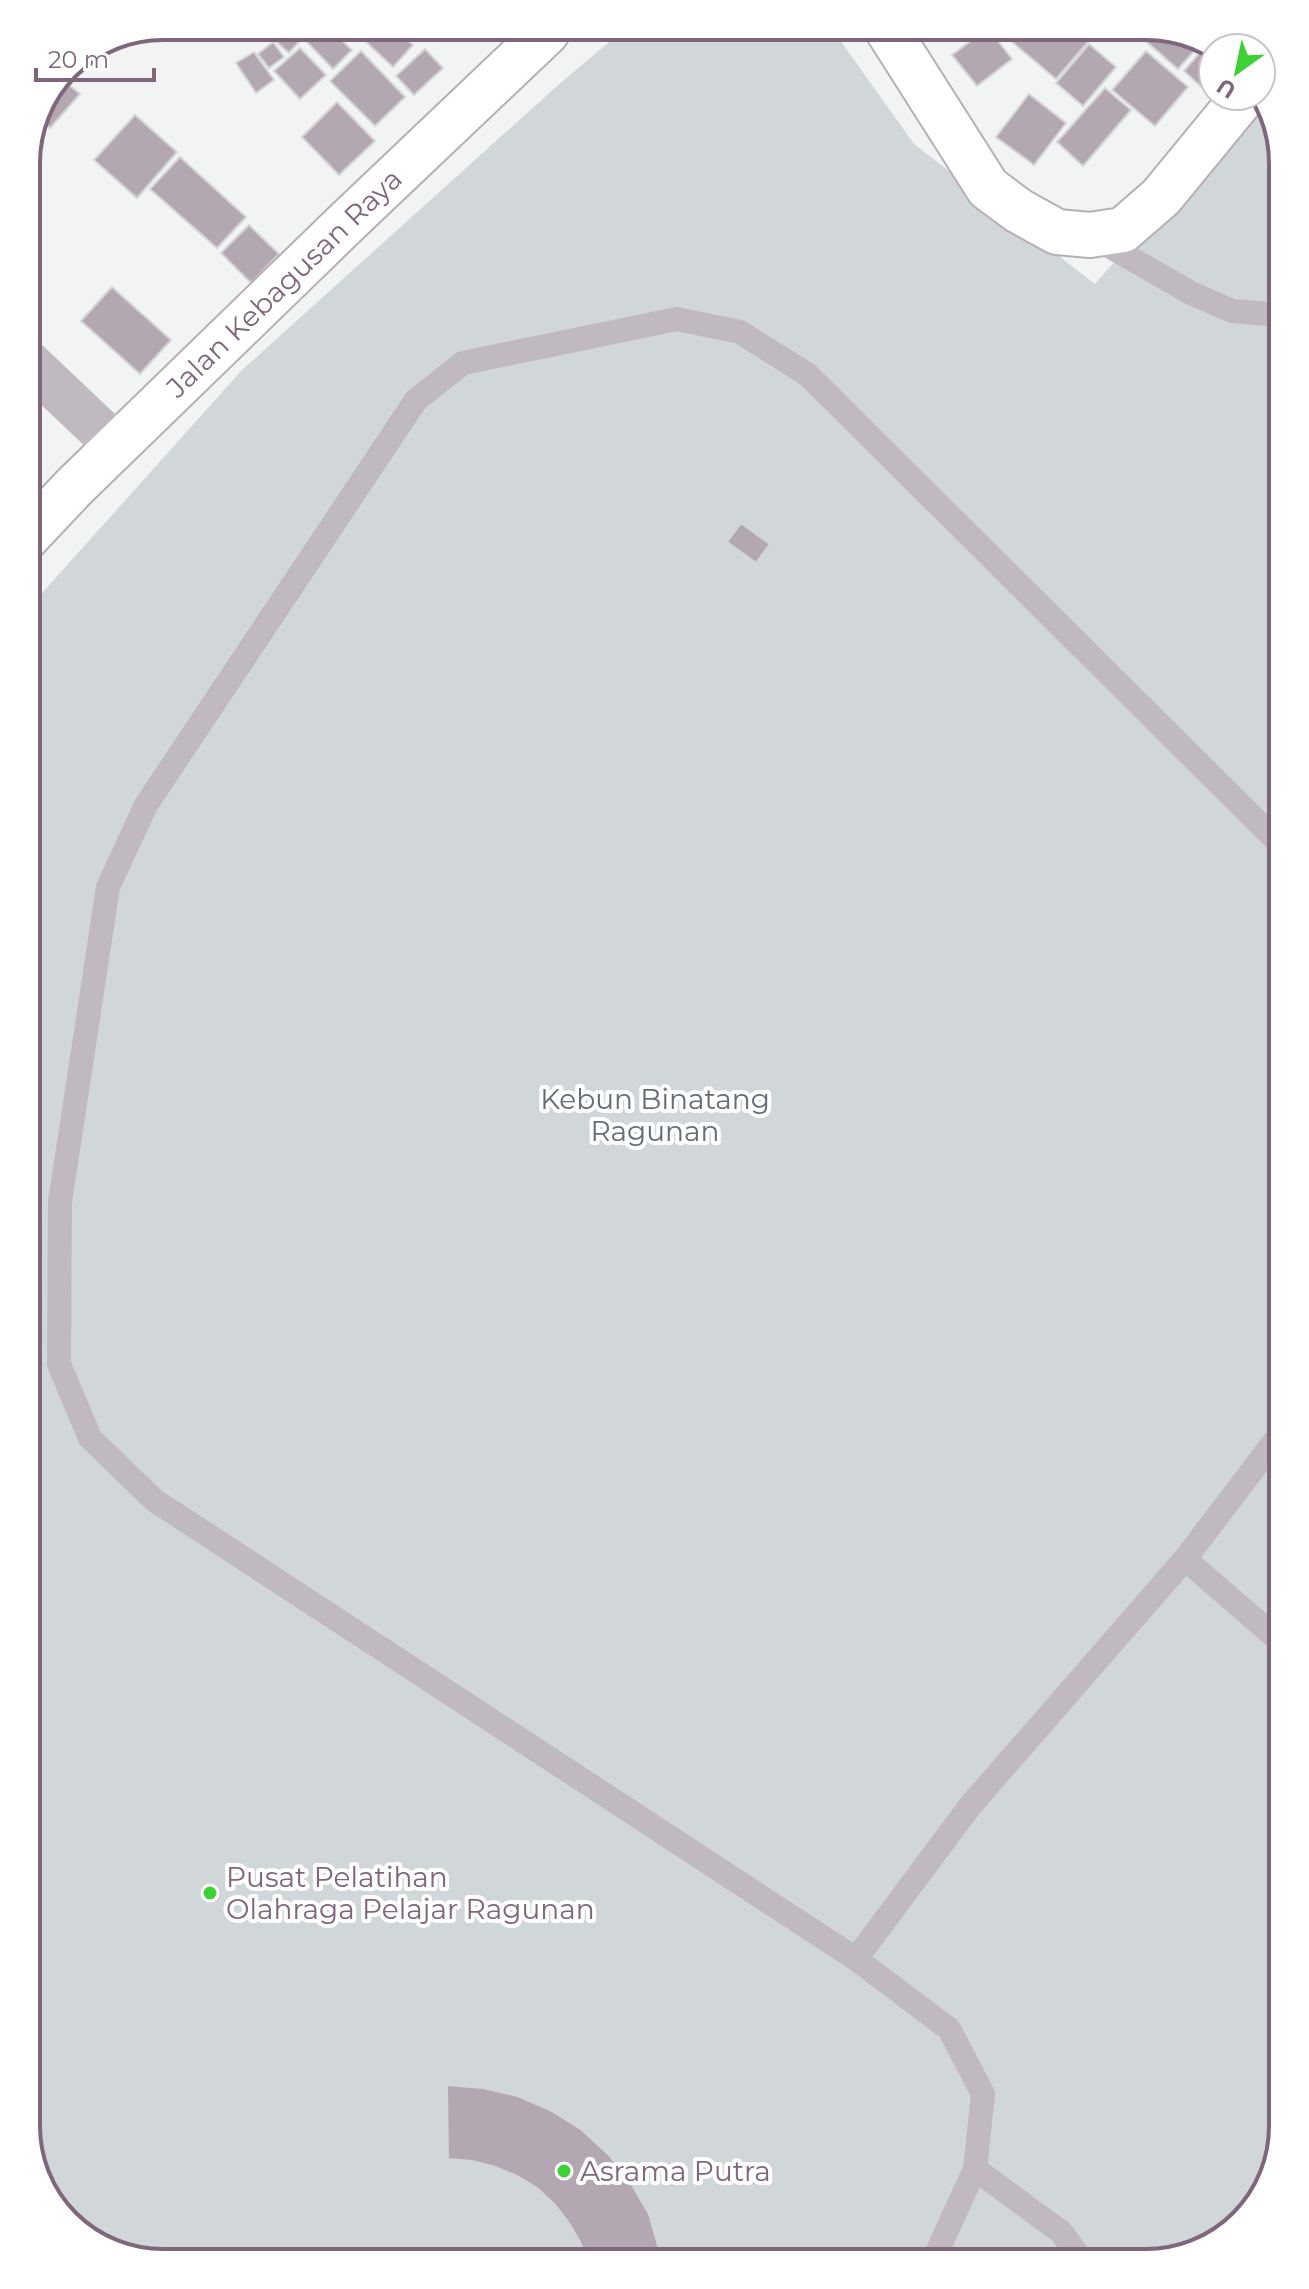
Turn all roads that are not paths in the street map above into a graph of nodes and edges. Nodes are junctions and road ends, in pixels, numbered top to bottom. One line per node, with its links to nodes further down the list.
1 (539, 40): 7 (main road, Jalan Kebagusan Raya)
2 (894, 40): 4 (main road)
3 (1231, 112): 4 (main road)
4 (1090, 235): 5 (lane)
5 (1269, 314)
6 (40, 373): 7 (street)
7 (120, 442): 8 (main road, Jalan Kebagusan Raya)
8 (40, 523)
9 (1269, 833): 13 (lane)
10 (1269, 1448): 11 (lane)
11 (1185, 1559): 12 (lane); 13 (lane)
12 (1269, 1632)
13 (856, 1959): 14 (lane)
14 (975, 2169): 15 (lane); 16 (lane)
15 (938, 2249)
16 (1074, 2249)

